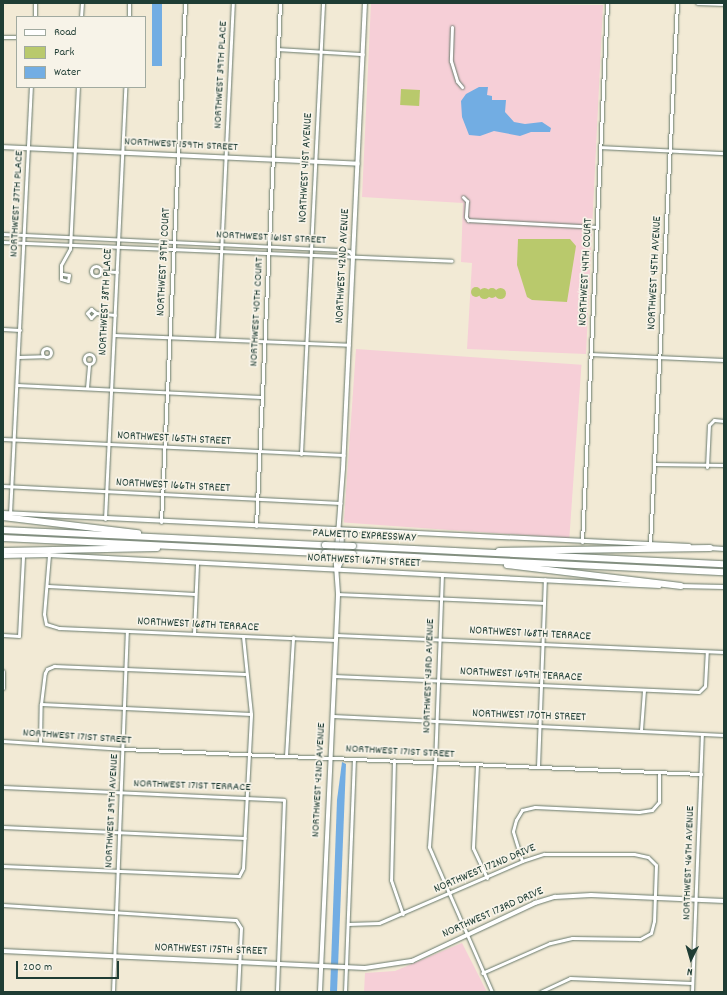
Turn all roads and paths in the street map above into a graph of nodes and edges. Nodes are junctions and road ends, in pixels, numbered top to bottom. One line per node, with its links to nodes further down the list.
1 (35, 3): 13 (street)
2 (82, 3): 14 (street)
3 (129, 3): 15 (street)
4 (185, 3): 33 (street, NORTHWEST 39TH COURT)
5 (233, 3): 34 (street, NORTHWEST 39TH PLACE)
6 (280, 3): 19 (street, NORTHWEST 40TH COURT)
7 (323, 3): 20 (street, NORTHWEST 41ST AVENUE)
8 (366, 3): 21 (street, NORTHWEST 42ND AVENUE)
9 (607, 3): 27 (street, NORTHWEST 44TH COURT)
10 (677, 3): 30 (street, NORTHWEST 45TH AVENUE)
11 (698, 3): 12 (street)
12 (724, 4)
13 (35, 16)
14 (81, 16)
15 (129, 16)
16 (452, 27): 22 (street)
17 (3, 37): 18 (street)
18 (16, 37)
19 (278, 49): 20 (street); 35 (street, NORTHWEST 40TH COURT)
20 (320, 52): 21 (street); 36 (street, NORTHWEST 41ST AVENUE)
21 (363, 54): 37 (street, NORTHWEST 42ND AVENUE)
22 (462, 87)
23 (31, 88): 28 (street, NORTHWEST 37TH PLACE)
24 (78, 88): 29 (street)
25 (126, 88): 31 (street, NORTHWEST 38TH PLACE)
26 (3, 147): 28 (street, NORTHWEST 159TH STREET)
27 (600, 147): 30 (street); 39 (street, NORTHWEST 44TH COURT)
28 (28, 148): 29 (street, NORTHWEST 159TH STREET); 41 (street, NORTHWEST 37TH PLACE)
29 (75, 150): 31 (street, NORTHWEST 159TH STREET); 42 (street)
30 (670, 150): 32 (street); 74 (street, NORTHWEST 45TH AVENUE)
31 (122, 152): 33 (street, NORTHWEST 159TH STREET); 43 (street, NORTHWEST 38TH PLACE)
32 (724, 153)
33 (178, 155): 34 (street, NORTHWEST 159TH STREET); 45 (street, NORTHWEST 39TH COURT)
34 (226, 157): 35 (street, NORTHWEST 159TH STREET); 47 (street, NORTHWEST 39TH PLACE)
35 (273, 160): 36 (street, NORTHWEST 159TH STREET); 49 (street, NORTHWEST 40TH COURT)
36 (316, 162): 37 (street, NORTHWEST 159TH STREET); 51 (street, NORTHWEST 41ST AVENUE)
37 (358, 164): 55 (street, NORTHWEST 42ND AVENUE)
38 (463, 197): 39 (street)
39 (597, 227): 71 (street, NORTHWEST 44TH COURT)
40 (3, 234): 41 (street, NORTHWEST 161ST STREET)
41 (24, 235): 42 (street, NORTHWEST 161ST STREET); 46 (street, NORTHWEST 37TH PLACE)
42 (71, 237): 43 (street, NORTHWEST 161ST STREET); 48 (street)
43 (118, 240): 45 (street, NORTHWEST 161ST STREET); 50 (street, NORTHWEST 38TH PLACE)
44 (3, 242): 46 (street, NORTHWEST 161ST STREET)
45 (175, 242): 47 (street, NORTHWEST 161ST STREET); 52 (street, NORTHWEST 39TH COURT)
46 (24, 243): 48 (street, NORTHWEST 161ST STREET); 64 (street, NORTHWEST 37TH PLACE)
47 (222, 244): 49 (street, NORTHWEST 161ST STREET); 53 (street, NORTHWEST 39TH PLACE)
48 (70, 245): 50 (street, NORTHWEST 161ST STREET); 60 (street)
49 (269, 247): 51 (street, NORTHWEST 161ST STREET); 54 (street, NORTHWEST 40TH COURT)
50 (118, 248): 52 (street, NORTHWEST 161ST STREET); 59 (street, NORTHWEST 38TH PLACE)
51 (311, 249): 55 (street, NORTHWEST 161ST STREET); 56 (street, NORTHWEST 41ST AVENUE)
52 (174, 250): 53 (street, NORTHWEST 161ST STREET); 66 (street, NORTHWEST 39TH COURT)
53 (221, 252): 54 (street, NORTHWEST 161ST STREET); 67 (street, NORTHWEST 39TH PLACE)
54 (269, 255): 56 (street, NORTHWEST 161ST STREET); 68 (street, NORTHWEST 40TH COURT)
55 (353, 256): 56 (street, NORTHWEST 161ST STREET); 57 (street); 70 (street, NORTHWEST 42ND AVENUE)
56 (311, 257): 69 (street, NORTHWEST 41ST AVENUE)
57 (452, 261)
58 (101, 271): 59 (street)
59 (117, 272): 62 (street, NORTHWEST 38TH PLACE)
60 (63, 274)
61 (96, 313): 62 (street)
62 (115, 315): 65 (street, NORTHWEST 38TH PLACE)
63 (3, 329): 64 (street)
64 (20, 330): 73 (street, NORTHWEST 37TH PLACE)
65 (114, 334): 66 (street); 79 (street, NORTHWEST 38TH PLACE)
66 (170, 337): 67 (street); 80 (street, NORTHWEST 39TH COURT)
67 (217, 339): 68 (street)
68 (264, 342): 69 (street); 81 (street, NORTHWEST 40TH COURT)
69 (306, 344): 70 (street); 88 (street, NORTHWEST 41ST AVENUE)
70 (349, 346): 89 (street, NORTHWEST 42ND AVENUE)
71 (590, 354): 74 (street); 109 (street, NORTHWEST 44TH COURT)
72 (43, 356): 73 (street)
73 (18, 357): 77 (street, NORTHWEST 37TH PLACE)
74 (659, 357): 75 (street); 90 (street, NORTHWEST 45TH AVENUE)
75 (724, 360)
76 (89, 364): 78 (street)
77 (17, 385): 78 (street); 84 (street, NORTHWEST 37TH PLACE)
78 (86, 388): 79 (street)
79 (111, 390): 80 (street); 85 (street, NORTHWEST 38TH PLACE)
80 (168, 392): 81 (street); 86 (street, NORTHWEST 39TH COURT)
81 (261, 397): 87 (street, NORTHWEST 40TH COURT)
82 (724, 421): 92 (street)
83 (3, 439): 84 (street, NORTHWEST 165TH STREET)
84 (14, 440): 85 (street, NORTHWEST 165TH STREET); 94 (street, NORTHWEST 37TH PLACE)
85 (108, 444): 86 (street, NORTHWEST 165TH STREET); 95 (street, NORTHWEST 38TH PLACE)
86 (165, 447): 87 (street, NORTHWEST 165TH STREET); 96 (street, NORTHWEST 39TH COURT)
87 (259, 452): 88 (street, NORTHWEST 165TH STREET); 97 (street, NORTHWEST 40TH COURT)
88 (302, 454): 89 (street, NORTHWEST 165TH STREET)
89 (344, 456): 98 (street, NORTHWEST 42ND AVENUE)
90 (654, 464): 92 (street); 110 (street, NORTHWEST 45TH AVENUE)
91 (724, 465): 92 (street)
92 (707, 466)
93 (3, 486): 94 (street, NORTHWEST 166TH STREET)
94 (12, 487): 95 (street, NORTHWEST 166TH STREET); 100 (street, NORTHWEST 37TH PLACE)
95 (106, 492): 96 (street, NORTHWEST 166TH STREET); 102 (street, NORTHWEST 38TH PLACE)
96 (162, 493): 97 (street, NORTHWEST 166TH STREET); 103 (street, NORTHWEST 39TH COURT)
97 (257, 499): 98 (street, NORTHWEST 166TH STREET); 104 (street, NORTHWEST 40TH COURT)
98 (341, 503): 106 (street, NORTHWEST 42ND AVENUE)
99 (3, 513): 100 (street)
100 (10, 514): 102 (street)
101 (3, 517): 107 (highway)
102 (105, 519): 103 (street)
103 (161, 522): 104 (street)
104 (256, 526): 106 (street)
105 (3, 530): 107 (highway, PALMETTO EXPRESSWAY)
106 (340, 530): 109 (street); 122 (street, NORTHWEST 42ND AVENUE)
107 (156, 537): 115 (highway, PALMETTO EXPRESSWAY, bridge)
108 (3, 538): 111 (highway, PALMETTO EXPRESSWAY)
109 (582, 542): 110 (street)
110 (650, 544): 112 (street)
111 (180, 546): 114 (highway); 119 (highway, PALMETTO EXPRESSWAY, bridge)
112 (710, 548): 113 (street); 115 (highway)
113 (724, 550)
114 (3, 551)
115 (482, 552): 121 (highway, PALMETTO EXPRESSWAY)
116 (49, 555): 118 (street, NORTHWEST 167TH STREET); 120 (street, NORTHWEST 167TH STREET); 126 (street)
117 (3, 556): 118 (street, NORTHWEST 167TH STREET)
118 (23, 556): 135 (street)
119 (489, 561): 123 (highway, PALMETTO EXPRESSWAY); 127 (highway)
120 (197, 563): 122 (street, NORTHWEST 167TH STREET); 129 (street)
121 (724, 564)
122 (338, 569): 124 (street, NORTHWEST 167TH STREET); 130 (street, NORTHWEST 42ND AVENUE)
123 (724, 572)
124 (442, 574): 125 (street, NORTHWEST 167TH STREET); 131 (street, NORTHWEST 43RD AVENUE)
125 (545, 579): 127 (street, NORTHWEST 167TH STREET); 132 (street)
126 (48, 586): 129 (street); 133 (street, NORTHWEST 168TH TERRACE)
127 (681, 586): 128 (street, NORTHWEST 167TH STREET)
128 (724, 588)
129 (195, 594): 134 (street)
130 (338, 594): 131 (street); 136 (street, NORTHWEST 42ND AVENUE)
131 (441, 597): 132 (street); 139 (street, NORTHWEST 43RD AVENUE)
132 (544, 603): 141 (street)
133 (127, 631): 134 (street, NORTHWEST 168TH TERRACE); 144 (street, NORTHWEST 39TH AVENUE)
134 (194, 633): 137 (street, NORTHWEST 168TH TERRACE)
135 (3, 635)
136 (336, 635): 139 (street, NORTHWEST 168TH TERRACE); 140 (street, NORTHWEST 42ND AVENUE)
137 (243, 636): 138 (street, NORTHWEST 168TH TERRACE); 146 (street)
138 (292, 637): 140 (street, NORTHWEST 168TH TERRACE); 165 (street)
139 (440, 639): 141 (street, NORTHWEST 168TH TERRACE); 148 (street, NORTHWEST 43RD AVENUE)
140 (336, 640): 147 (street, NORTHWEST 42ND AVENUE)
141 (542, 644): 142 (street, NORTHWEST 168TH TERRACE); 149 (street)
142 (707, 652): 143 (street, NORTHWEST 168TH TERRACE); 151 (street, NORTHWEST 169TH TERRACE)
143 (724, 652)
144 (126, 669): 146 (street); 152 (street); 153 (street, NORTHWEST 39TH AVENUE)
145 (3, 671): 150 (street)
146 (245, 674): 154 (street)
147 (334, 676): 148 (street, NORTHWEST 169TH TERRACE); 155 (street, NORTHWEST 42ND AVENUE)
148 (438, 681): 149 (street, NORTHWEST 169TH TERRACE); 156 (street, NORTHWEST 43RD AVENUE)
149 (540, 686): 151 (street, NORTHWEST 169TH TERRACE); 157 (street)
150 (3, 688)
151 (644, 690): 158 (street)
152 (41, 704): 153 (street); 162 (street)
153 (124, 708): 154 (street); 163 (street, NORTHWEST 39TH AVENUE)
154 (251, 714): 164 (street)
155 (333, 716): 156 (street, NORTHWEST 170TH STREET); 166 (street, NORTHWEST 42ND AVENUE)
156 (436, 722): 157 (street, NORTHWEST 170TH STREET); 169 (street, NORTHWEST 43RD AVENUE)
157 (538, 726): 158 (street, NORTHWEST 170TH STREET); 171 (street)
158 (641, 730): 159 (street, NORTHWEST 170TH STREET)
159 (702, 734): 160 (street, NORTHWEST 170TH STREET); 173 (street, NORTHWEST 46TH AVENUE)
160 (724, 735)
161 (3, 741): 162 (street, NORTHWEST 171ST STREET)
162 (40, 743): 163 (street, NORTHWEST 171ST STREET)
163 (124, 749): 164 (street, NORTHWEST 171ST STREET); 175 (street, NORTHWEST 39TH AVENUE)
164 (248, 754): 165 (street, NORTHWEST 171ST STREET); 176 (street)
165 (286, 756): 166 (street, NORTHWEST 171ST STREET)
166 (330, 758): 167 (street, NORTHWEST 171ST STREET); 197 (street, NORTHWEST 42ND AVENUE)
167 (354, 759): 168 (street, NORTHWEST 171ST STREET); 191 (street)
168 (394, 760): 169 (street, NORTHWEST 171ST STREET); 190 (street)
169 (435, 762): 170 (street, NORTHWEST 171ST STREET); 184 (street, NORTHWEST 43RD AVENUE)
170 (477, 765): 171 (street, NORTHWEST 171ST STREET); 183 (street)
171 (538, 767): 172 (street, NORTHWEST 171ST STREET)
172 (659, 774): 173 (street, NORTHWEST 171ST STREET); 180 (street)
173 (701, 774): 186 (street, NORTHWEST 46TH AVENUE)
174 (3, 787): 175 (street, NORTHWEST 171ST TERRACE)
175 (120, 792): 176 (street, NORTHWEST 171ST TERRACE); 178 (street, NORTHWEST 39TH AVENUE)
176 (246, 797): 179 (street); 196 (street, NORTHWEST 171ST TERRACE)
177 (3, 827): 178 (street)
178 (119, 833): 179 (street); 182 (street, NORTHWEST 39TH AVENUE)
179 (245, 838): 182 (street)
180 (522, 861): 183 (street, NORTHWEST 172ND DRIVE); 185 (street, NORTHWEST 172ND DRIVE)
181 (3, 866): 182 (street)
182 (118, 873): 189 (street, NORTHWEST 39TH AVENUE)
183 (487, 878): 184 (street, NORTHWEST 172ND DRIVE)
184 (448, 894): 190 (street, NORTHWEST 172ND DRIVE); 192 (street, NORTHWEST 43RD AVENUE)
185 (655, 898): 186 (street, NORTHWEST 173RD DRIVE); 192 (street, NORTHWEST 173RD DRIVE); 199 (street)
186 (696, 899): 187 (street, NORTHWEST 173RD DRIVE); 200 (street, NORTHWEST 46TH AVENUE)
187 (724, 901)
188 (4, 905): 189 (street)
189 (116, 913): 194 (street, NORTHWEST 39TH AVENUE); 195 (street)
190 (403, 914): 191 (street, NORTHWEST 172ND DRIVE)
191 (348, 924): 198 (street)
192 (465, 935): 198 (street, NORTHWEST 173RD DRIVE); 199 (street, NORTHWEST 43RD AVENUE)
193 (3, 951): 194 (street, NORTHWEST 175TH STREET)
194 (115, 956): 195 (street, NORTHWEST 175TH STREET); 201 (street, NORTHWEST 39TH AVENUE)
195 (240, 961): 196 (street, NORTHWEST 175TH STREET); 202 (street)
196 (278, 963): 197 (street, NORTHWEST 175TH STREET); 203 (street)
197 (322, 965): 198 (street, NORTHWEST 173RD DRIVE); 204 (street, NORTHWEST 42ND AVENUE)
198 (344, 966): 205 (street)
199 (482, 973): 206 (street, NORTHWEST 43RD AVENUE)
200 (692, 983): 207 (street); 208 (street, NORTHWEST 46TH AVENUE)
201 (113, 992)
202 (238, 992)
203 (277, 992)
204 (320, 992)
205 (345, 992)
206 (492, 992)
207 (540, 992)
208 (692, 992)

